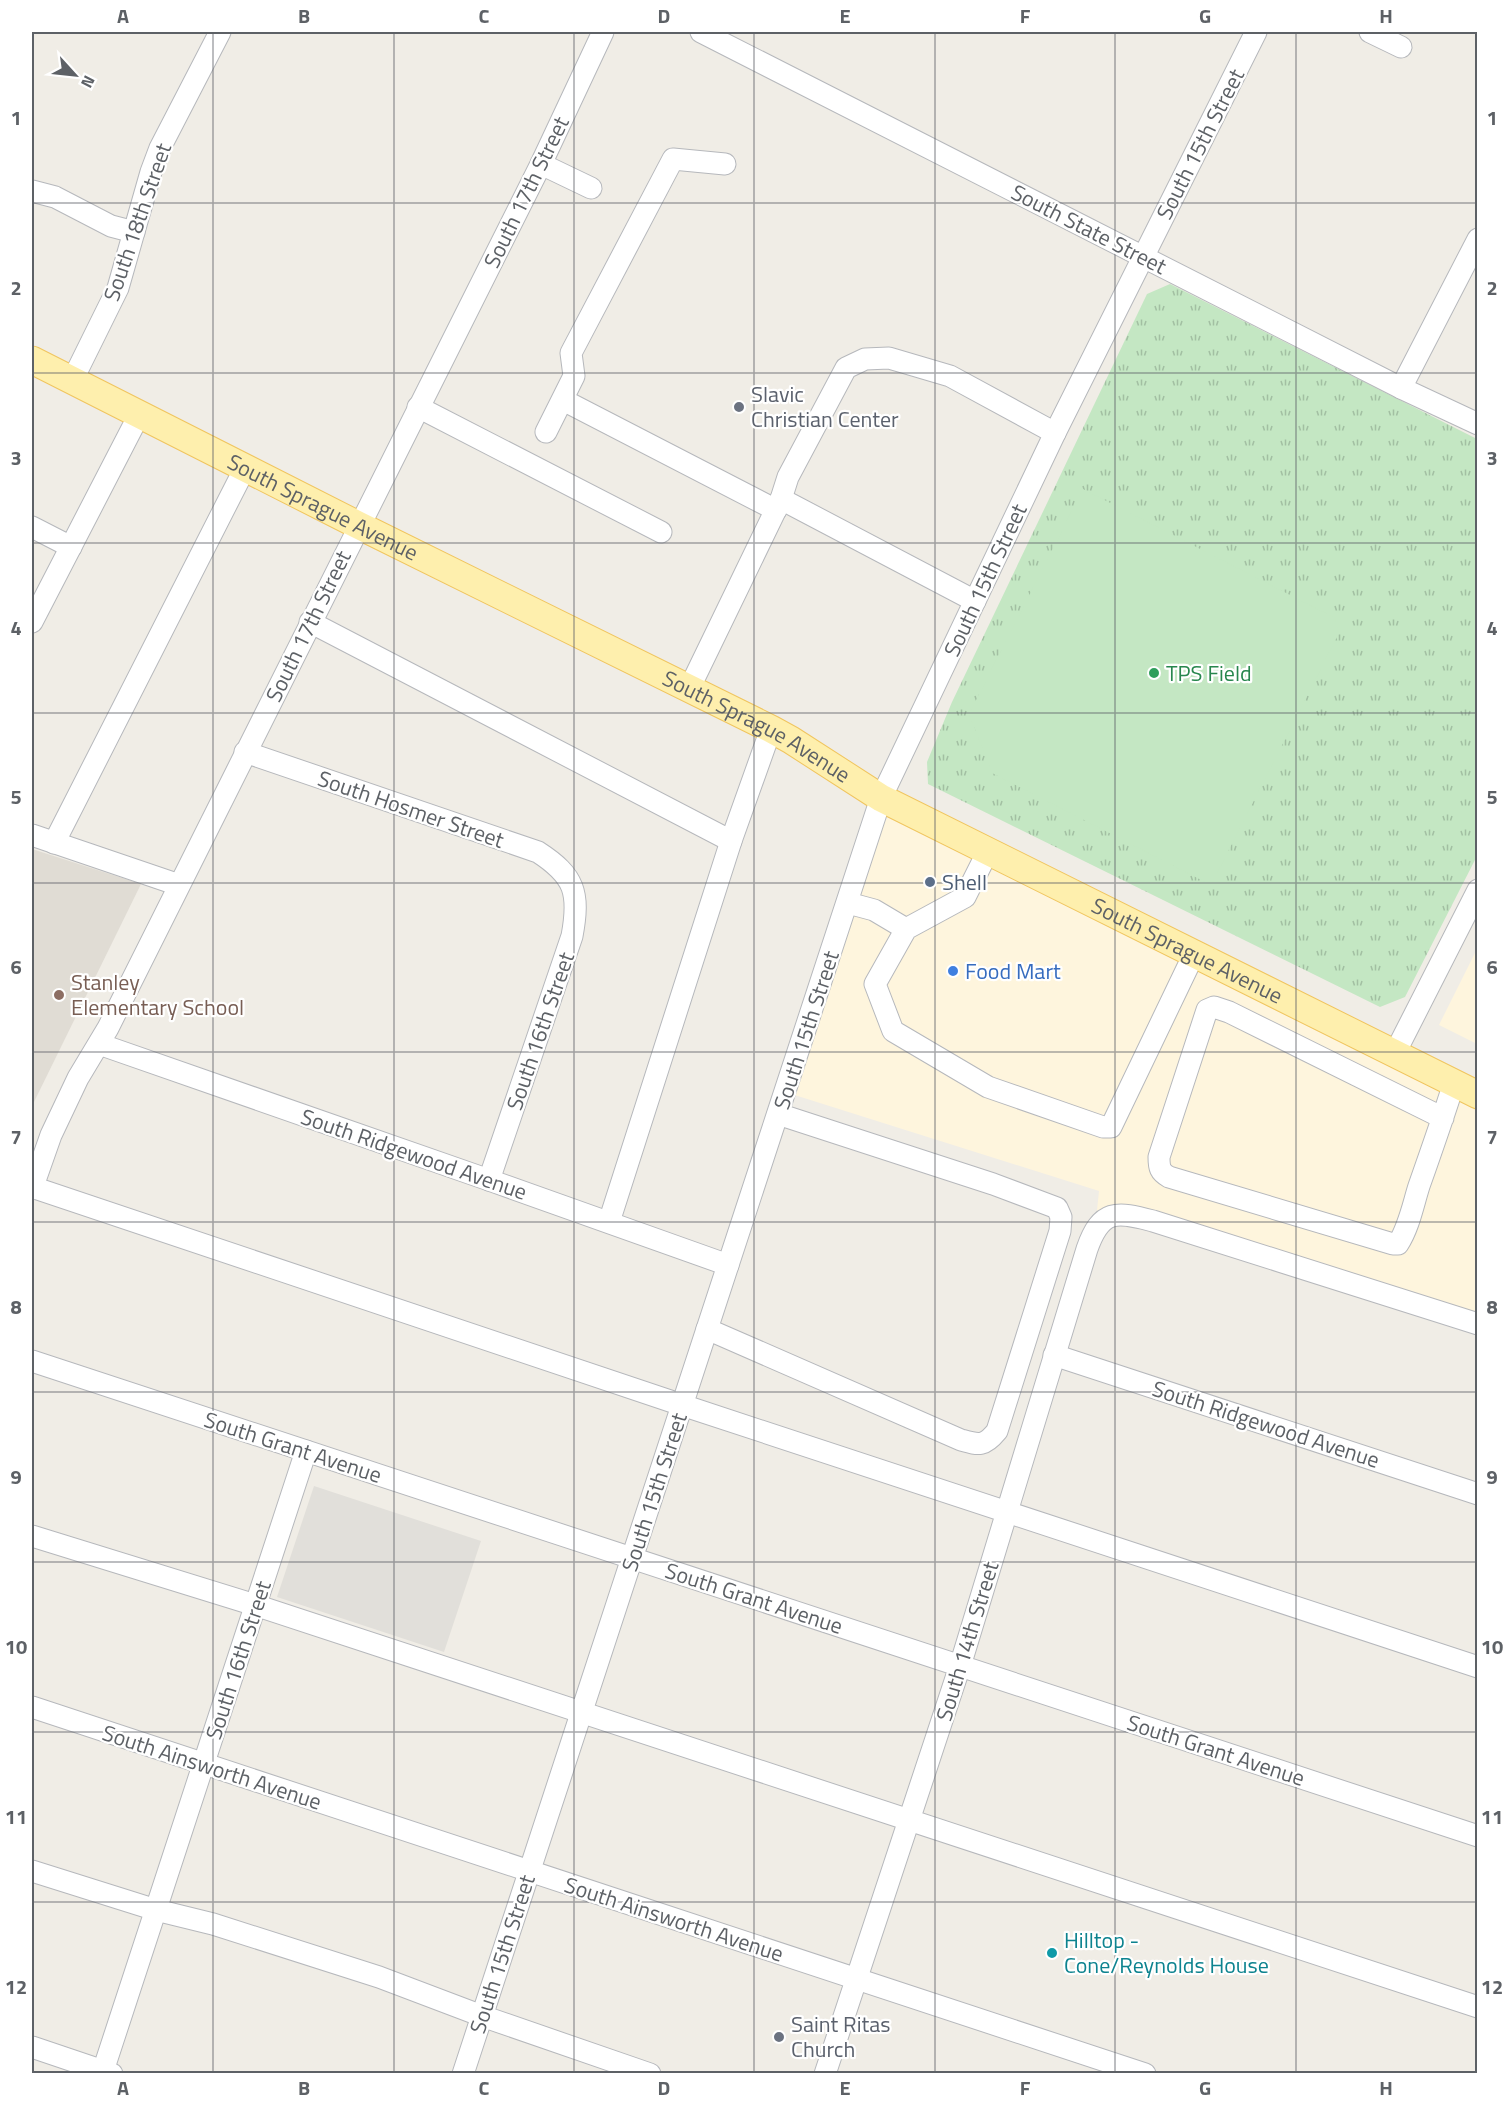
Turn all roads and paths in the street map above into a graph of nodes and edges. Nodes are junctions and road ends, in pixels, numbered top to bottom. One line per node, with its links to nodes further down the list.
1 (220, 32): 11 (street, South 18th Street)
2 (603, 32): 7 (street, South 17th Street)
3 (701, 32): 13 (street, South State Street)
4 (1256, 32): 13 (street, South 15th Street)
5 (1370, 32): 6 (street)
6 (1401, 47)
7 (541, 164): 9 (street); 18 (street, South 17th Street)
8 (725, 164): 17 (street)
9 (591, 188)
10 (32, 191): 11 (street)
11 (134, 232): 15 (street, South 18th Street)
12 (1478, 239): 16 (street)
13 (1143, 256): 16 (street, South State Street); 22 (street, South 15th Street)
14 (32, 360): 15 (main road, South Sprague Avenue)
15 (72, 381): 19 (main road, South Sprague Avenue)
16 (1401, 388): 20 (street, South State Street)
17 (563, 400): 21 (street); 24 (street)
18 (418, 407): 25 (street, South 17th Street); 27 (street)
19 (139, 415): 23 (main road, South Sprague Avenue); 28 (street)
20 (1478, 424)
21 (546, 432)
22 (1056, 433): 24 (street); 29 (street, South 15th Street)
23 (245, 468): 25 (main road, South Sprague Avenue); 38 (street)
24 (779, 504): 29 (street); 32 (street)
25 (358, 525): 31 (street, South 17th Street); 32 (main road, South Sprague Avenue)
26 (32, 527): 28 (street)
27 (661, 532)
28 (71, 547): 30 (street)
29 (975, 602): 35 (street, South 15th Street)
30 (32, 622)
31 (310, 622): 34 (street, South 17th Street); 37 (street)
32 (689, 689): 33 (main road, South Sprague Avenue)
33 (771, 729): 35 (main road, South Sprague Avenue); 37 (street)
34 (245, 752): 40 (street, South Hosmer Street); 41 (street, South 17th Street)
35 (881, 798): 39 (main road, South Sprague Avenue); 43 (street, South 15th Street)
36 (32, 835): 38 (street)
37 (731, 841): 54 (street)
38 (54, 843): 41 (street)
39 (988, 851): 45 (street); 46 (main road, South Sprague Avenue)
40 (570, 879): 52 (street, South 16th Street)
41 (179, 885): 47 (street, South 17th Street)
42 (1478, 890): 44 (street)
43 (848, 903): 45 (street); 50 (street, South 15th Street)
44 (1470, 922): 48 (street)
45 (906, 929): 46 (street)
46 (1194, 954): 48 (main road, South Sprague Avenue)
47 (99, 1044): 52 (street, South Ridgewood Avenue); 53 (street, South 17th Street)
48 (1395, 1053): 49 (main road, South Sprague Avenue)
49 (1466, 1089): 51 (street)
50 (778, 1114): 55 (street, South 15th Street); 57 (street)
51 (1443, 1118): 51 (street)
52 (489, 1180): 54 (street, South Ridgewood Avenue)
53 (32, 1188): 60 (street)
54 (609, 1222): 55 (street, South Ridgewood Avenue)
55 (728, 1265): 57 (street, South 15th Street)
56 (1478, 1324): 58 (street, South 14th Street)
57 (707, 1329): 60 (street, South 15th Street)
58 (1054, 1354): 62 (street, South Ridgewood Avenue); 63 (street, South 14th Street)
59 (32, 1361): 61 (street, South Grant Avenue)
60 (682, 1405): 63 (street); 65 (street, South 15th Street)
61 (306, 1451): 65 (street, South Grant Avenue); 66 (street, South 16th Street)
62 (1478, 1494)
63 (1006, 1512): 67 (street, South 14th Street); 68 (street)
64 (32, 1536): 66 (street)
65 (632, 1558): 67 (street, South Grant Avenue); 70 (street, South 15th Street)
66 (255, 1605): 70 (street); 71 (street, South 16th Street)
67 (960, 1666): 72 (street, South 14th Street); 73 (street, South Grant Avenue)
68 (1478, 1667)
69 (32, 1707): 71 (street, South Ainsworth Avenue)
70 (581, 1713): 72 (street); 75 (street, South 15th Street)
71 (204, 1764): 75 (street, South Ainsworth Avenue); 76 (street, South 16th Street)
72 (909, 1819): 77 (street, South 14th Street); 78 (street)
73 (1478, 1836)
74 (32, 1871): 76 (street)
75 (529, 1871): 77 (street, South Ainsworth Avenue); 79 (street, South 15th Street)
76 (156, 1910): 79 (street); 81 (street, South 16th Street)
77 (857, 1979): 84 (street, South 14th Street); 85 (street, South Ainsworth Avenue)
78 (1478, 2007)
79 (482, 2016): 82 (street, South 15th Street); 83 (street)
80 (32, 2047): 81 (street)
81 (106, 2072)
82 (463, 2073)
83 (650, 2073)
84 (825, 2073)
85 (1145, 2073)

